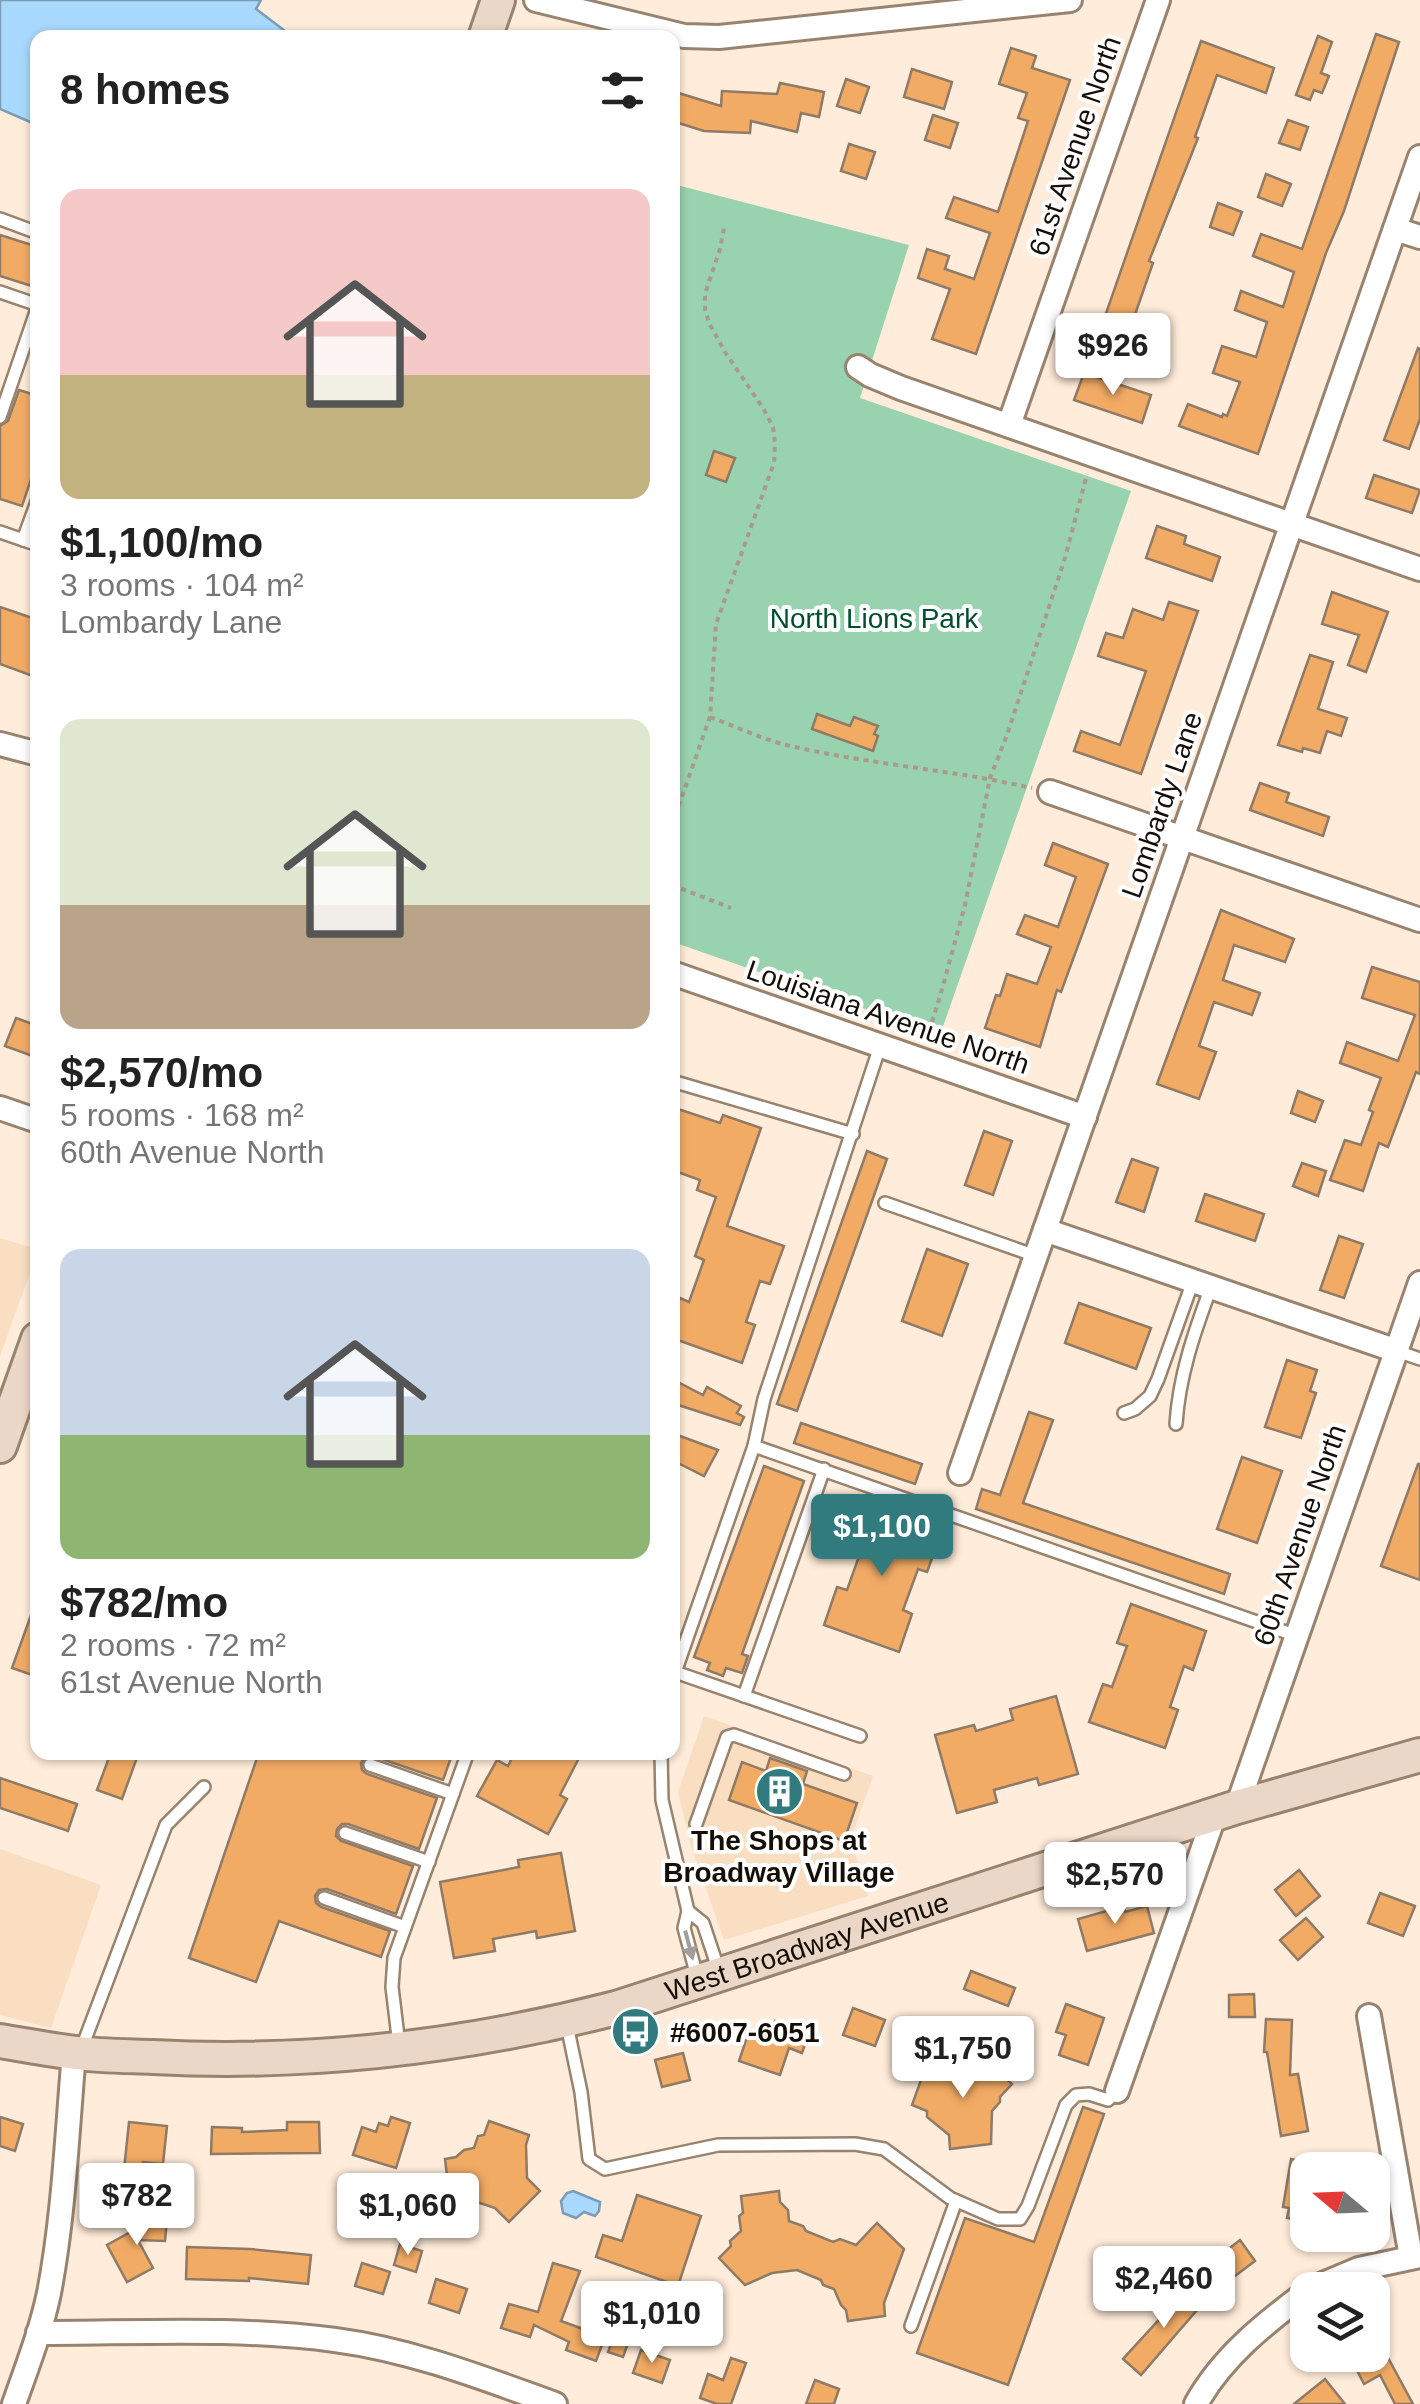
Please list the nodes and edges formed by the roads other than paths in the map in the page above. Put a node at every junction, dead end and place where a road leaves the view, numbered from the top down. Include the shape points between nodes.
1 (498, 0) edge
2 (536, 0) edge
3 (1070, 0) edge
4 (1158, 0) edge
5 (488, 30) edge
6 (659, 30) edge
7 (680, 35) edge
8 (1420, 158) edge
9 (0, 220) edge
10 (1395, 229) junction
11 (30, 230) edge
12 (1420, 238) edge
13 (0, 292) edge
14 (30, 302) edge
15 (30, 329) edge
16 (858, 368) dead end
17 (0, 418) edge
18 (1009, 425) junction
19 (30, 522) edge
20 (1292, 524) junction
21 (0, 532) edge
22 (24, 540) junction
23 (30, 542) edge
24 (1420, 569) edge
25 (0, 744) edge
26 (30, 752) edge
27 (1050, 792) road end
28 (1182, 838) junction
29 (1420, 920) edge
30 (680, 976) edge
31 (880, 1046) junction
32 (680, 1084) edge
33 (0, 1108) edge
34 (1084, 1117) junction
35 (30, 1118) edge
36 (852, 1134) junction
37 (885, 1203) dead end
38 (1045, 1230) junction
39 (1036, 1256) junction
40 (1420, 1283) edge
41 (1202, 1284) junction
42 (1396, 1351) junction
43 (1420, 1359) edge
44 (30, 1362) edge
45 (1124, 1413) dead end
46 (1176, 1424) dead end
47 (0, 1446) edge
48 (754, 1446) junction
49 (824, 1469) junction
50 (960, 1473) dead end
51 (1297, 1636) junction
52 (680, 1659) edge
53 (680, 1678) edge
54 (744, 1696) junction
55 (860, 1736) dead end
56 (1420, 1755) edge
57 (465, 1760) edge
58 (662, 1760) edge
59 (370, 1765) dead end
60 (844, 1774) dead end
61 (204, 1787) dead end
62 (453, 1794) junction
63 (1226, 1811) junction
64 (696, 1824) dead end
65 (344, 1833) dead end
66 (429, 1862) junction
67 (324, 1898) dead end
68 (688, 1911) junction
69 (405, 1927) junction
70 (709, 1979) junction
71 (1369, 2016) dead end
72 (566, 2021) junction
73 (0, 2041) edge
74 (400, 2050) junction
75 (77, 2053) junction
76 (1118, 2091) joint
77 (956, 2201) junction
78 (1416, 2256) edge
79 (1352, 2272) edge
80 (1290, 2304) edge
81 (911, 2326) dead end
82 (38, 2333) junction
83 (14, 2404) edge
84 (555, 2404) edge
85 (1196, 2404) edge

1 - 5 street
2 - 6 street
3 - 7 street via 719,37
4 - 18 street, 61st Avenue North
8 - 10 street, Lombardy Lane
9 - 11 lane
10 - 12 street
10 - 20 street, Lombardy Lane
13 - 14 lane
15 - 17 lane
16 - 18 street
18 - 20 street
19 - 22 lane
20 - 24 street
20 - 28 street, Lombardy Lane
21 - 22 lane
22 - 23 lane
25 - 26 street
27 - 28 street
28 - 29 street
28 - 34 street, Lombardy Lane
30 - 31 street, Louisiana Avenue North
31 - 34 street, Louisiana Avenue North
31 - 36 lane
32 - 36 lane
33 - 35 street
34 - 38 street, Lombardy Lane
36 - 48 lane
37 - 39 lane
38 - 39 street, Lombardy Lane
38 - 41 street
39 - 50 street, Lombardy Lane
40 - 42 street, 60th Avenue North
41 - 42 street
41 - 45 lane via 1150,1396
41 - 46 lane
42 - 43 lane
42 - 51 street, 60th Avenue North
44 - 47 street
48 - 49 lane
48 - 52 lane
49 - 51 lane
49 - 54 lane
51 - 63 street, 60th Avenue North
53 - 54 lane
54 - 55 lane
56 - 63 street, West Broadway Avenue
57 - 62 lane
58 - 68 lane via 662,1800
59 - 62 lane
60 - 64 lane via 734,1735 726,1738
61 - 75 lane via 166,1824
62 - 66 lane
63 - 70 street, West Broadway Avenue
63 - 76 street, 60th Avenue North
65 - 66 lane
66 - 69 lane
67 - 69 lane
68 -> 70 lane via 684,1928
68 - 70 lane via 703,1923
69 - 74 lane via 392,1988
70 - 72 street, West Broadway Avenue
71 - 78 street
72 - 74 street, West Broadway Avenue
72 - 77 lane via 589,2159 604,2169 718,2145 854,2144 884,2148
73 - 75 street, West Broadway Avenue
74 - 75 street, West Broadway Avenue via 212,2060
75 - 82 street via 60,2216
76 - 77 lane via 1108,2100 1076,2095 1066,2105 1020,2219 998,2219
77 - 81 lane
78 - 79 street
80 - 85 street via 1232,2354
82 - 83 street
82 - 84 street via 336,2340 404,2354

